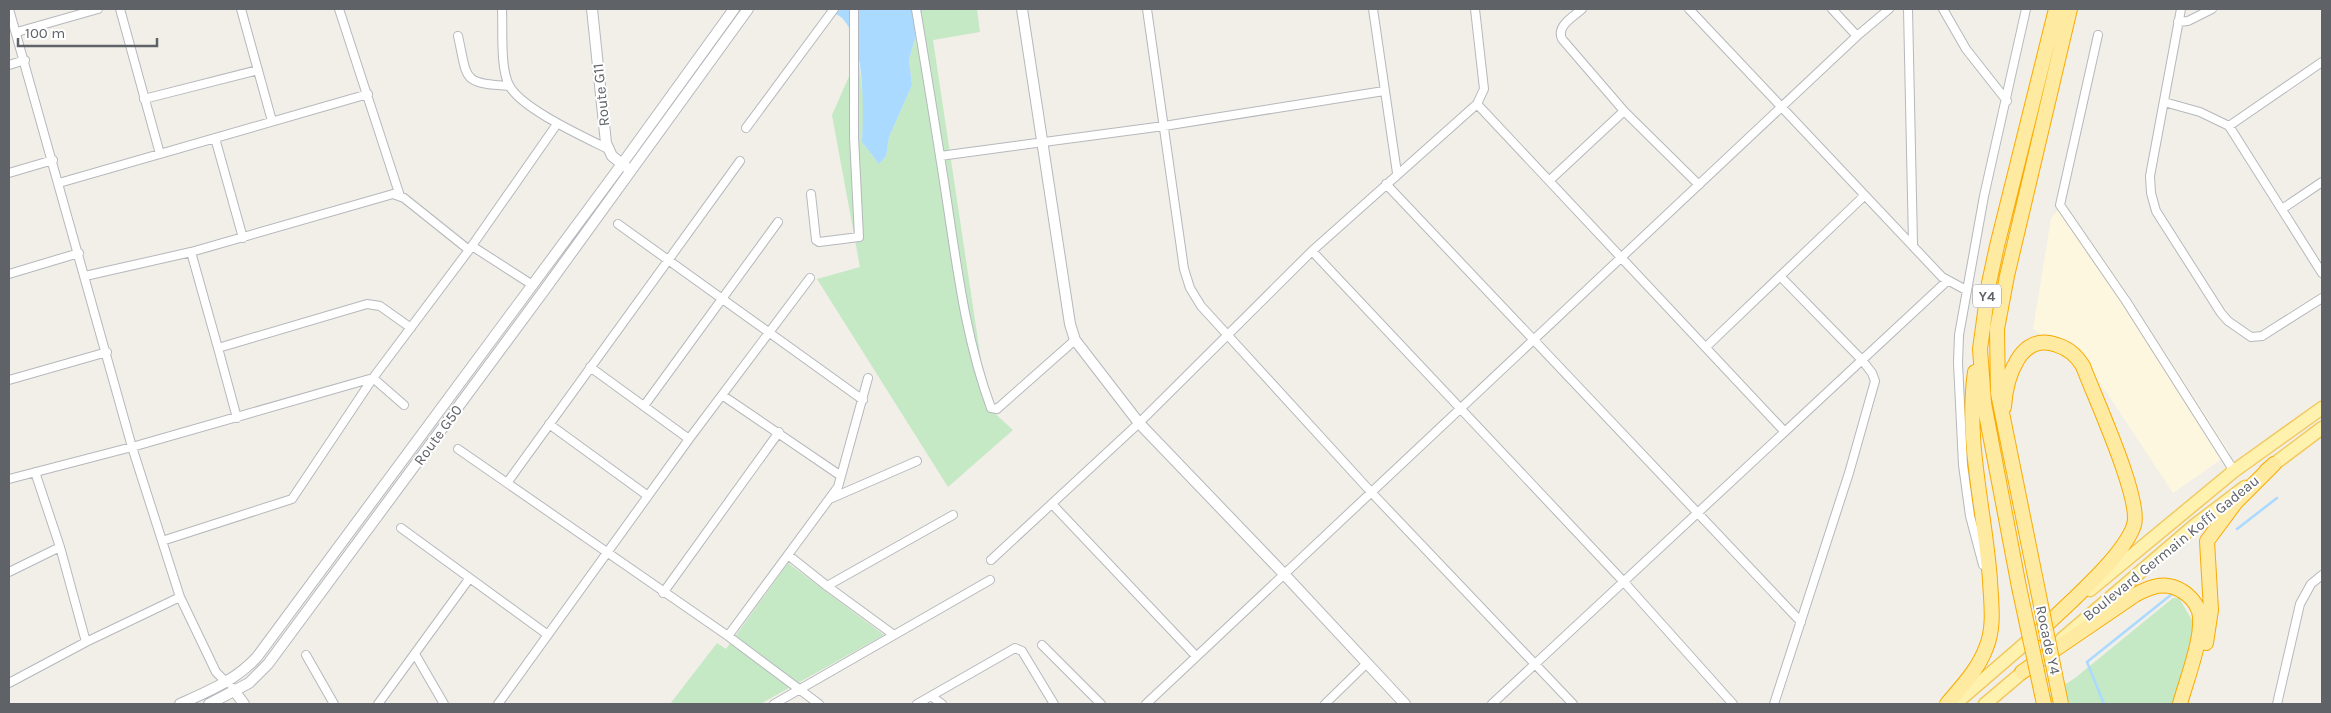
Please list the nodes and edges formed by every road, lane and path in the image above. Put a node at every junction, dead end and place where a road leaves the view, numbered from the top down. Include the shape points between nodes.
1 (9, 9) edge
2 (98, 9) edge
3 (120, 9) edge
4 (241, 9) edge
5 (341, 9) edge
6 (502, 9) edge
7 (592, 9) edge
8 (734, 9) edge
9 (748, 9) edge
10 (834, 9) edge
11 (854, 9) edge
12 (916, 9) edge
13 (1022, 9) edge
14 (1147, 9) edge
15 (1373, 9) edge
16 (1475, 9) edge
17 (1581, 9) edge
18 (1689, 9) edge
19 (1832, 9) edge
20 (1889, 9) edge
21 (1908, 9) edge
22 (1943, 9) edge
23 (2026, 9) edge
24 (2056, 9) edge
25 (2070, 9) edge
26 (2181, 9) edge
27 (2212, 9) edge
28 (2178, 22) junction
29 (16, 32) junction
30 (2098, 35) dead end
31 (458, 36) dead end
32 (1857, 36) junction
33 (24, 60) junction
34 (2322, 62) edge
35 (9, 65) edge
36 (258, 70) junction
37 (509, 86) junction
38 (1384, 90) junction
39 (368, 94) junction
40 (144, 98) junction
41 (2007, 101) junction
42 (2164, 102) junction
43 (1476, 104) junction
44 (1782, 107) junction
45 (1624, 111) junction
46 (272, 122) junction
47 (556, 124) junction
48 (1164, 126) junction
49 (2229, 126) junction
50 (746, 128) dead end
51 (215, 138) junction
52 (1042, 142) junction
53 (608, 149) junction
54 (160, 154) junction
55 (940, 156) junction
56 (53, 160) junction
57 (740, 162) dead end
58 (622, 164) junction
59 (631, 170) junction
60 (9, 173) edge
61 (1397, 173) junction
62 (1550, 180) junction
63 (59, 182) junction
64 (2322, 182) edge
65 (1386, 184) junction
66 (1699, 185) junction
67 (811, 194) dead end
68 (400, 196) junction
69 (1864, 196) junction
70 (2282, 209) junction
71 (778, 222) dead end
72 (618, 224) dead end
73 (244, 238) junction
74 (1913, 244) junction
75 (470, 248) junction
76 (1312, 251) junction
77 (191, 252) junction
78 (79, 253) junction
79 (1621, 258) junction
80 (668, 260) junction
81 (2322, 273) edge
82 (9, 274) edge
83 (85, 276) junction
84 (1780, 276) junction
85 (810, 278) dead end
86 (1947, 281) junction
87 (531, 284) junction
88 (1966, 290) junction
89 (2322, 298) edge
90 (722, 299) junction
91 (411, 328) junction
92 (769, 334) junction
93 (1228, 336) junction
94 (1074, 340) junction
95 (1534, 340) junction
96 (1706, 346) junction
97 (218, 348) junction
98 (1980, 349) junction
99 (107, 352) junction
100 (1862, 360) junction
101 (590, 367) junction
102 (373, 378) junction
103 (868, 378) dead end
104 (9, 380) edge
105 (722, 395) junction
106 (864, 400) junction
107 (404, 405) dead end
108 (644, 406) junction
109 (2322, 408) edge
110 (1459, 409) junction
111 (237, 418) junction
112 (1138, 423) junction
113 (548, 424) junction
114 (2322, 428) edge
115 (1784, 431) junction
116 (778, 432) junction
117 (2004, 432) junction
118 (689, 439) junction
119 (132, 447) junction
120 (458, 449) dead end
121 (917, 460) dead end
122 (2274, 464) junction
123 (2234, 471) junction
124 (35, 472) junction
125 (842, 476) junction
126 (9, 479) edge
127 (507, 483) junction
128 (1371, 492) junction
129 (648, 496) junction
130 (832, 498) junction
131 (1052, 504) junction
132 (1697, 512) junction
133 (953, 515) dead end
134 (401, 528) dead end
135 (162, 541) junction
136 (60, 547) junction
137 (607, 554) junction
138 (788, 555) junction
139 (991, 560) dead end
140 (9, 572) edge
141 (1284, 574) junction
142 (2322, 575) edge
143 (469, 579) junction
144 (990, 580) dead end
145 (1622, 581) junction
146 (827, 586) junction
147 (1991, 592) junction
148 (664, 593) junction
149 (180, 598) junction
150 (1801, 622) junction
151 (2038, 633) junction
152 (548, 635) junction
153 (894, 635) junction
154 (728, 636) junction
155 (86, 642) junction
156 (1042, 645) dead end
157 (415, 654) junction
158 (306, 655) dead end
159 (1196, 656) junction
160 (1366, 664) junction
161 (1535, 664) junction
162 (2022, 672) junction
163 (9, 683) edge
164 (227, 683) junction
165 (799, 689) junction
166 (236, 692) junction
167 (931, 696) junction
168 (180, 704) edge
169 (209, 704) edge
170 (244, 704) edge
171 (334, 704) edge
172 (378, 704) edge
173 (444, 704) edge
174 (498, 704) edge
175 (774, 704) edge
176 (820, 704) edge
177 (917, 704) edge
178 (942, 704) edge
179 (1054, 704) edge
180 (1101, 704) edge
181 (1146, 704) edge
182 (1325, 704) edge
183 (1405, 704) edge
184 (1492, 704) edge
185 (1573, 704) edge
186 (1733, 704) edge
187 (1774, 704) edge
188 (1947, 704) edge
189 (1955, 704) edge
190 (1985, 704) edge
191 (2044, 704) edge
192 (2061, 704) edge
193 (2180, 704) edge
194 (2190, 704) edge
195 (2277, 704) edge

1 - 29 street
2 - 29 street
3 - 40 street
4 - 36 street
5 - 39 street
6 - 37 street
7 - 53 street, Route G11
8 - 58 street, Route G50
9 - 59 street, Route G50
10 - 50 street
11 - 67 street via 854,136 859,237 816,240
12 - 55 street
13 - 52 street
14 - 48 street
15 - 38 street
16 - 43 street via 1484,89
17 - 45 street via 1561,28 1560,34
18 - 44 street
19 - 32 street
20 - 32 street
21 - 74 street
22 - 41 street via 1966,49
23 - 41 street
24 - 98 highway, Y4 via 1997,246
25 - 117 highway, Y4 via 2000,309 1996,366
26 - 28 street
27 - 28 street via 2188,22
28 - 42 street
29 - 33 street
30 - 123 street via 2060,206 2126,301
31 - 37 street via 470,79 477,83
32 - 44 street
33 - 35 street
33 - 56 street
34 - 49 street
36 - 40 street
36 - 46 street
37 - 47 street
38 - 48 street
38 - 61 street
39 - 46 street
39 - 68 street
40 - 54 street
41 - 88 street
42 - 49 street via 2200,112
42 - 89 street via 2150,176 2150,193 2156,211 2220,313 2251,337 2257,338
43 - 61 street
43 - 62 street
44 - 66 street
44 - 69 street
45 - 62 street
45 - 66 street
46 - 51 street
47 - 53 street
47 - 75 street
48 - 52 street
48 - 93 street via 1187,280 1201,306
49 - 70 street
51 - 54 street
51 - 73 street
52 - 55 street
52 - 94 street
53 - 58 street
54 - 63 street
55 - 94 street via 959,285 980,379 991,408 997,409
56 - 60 street
56 - 63 street
57 - 80 street
58 - 59 street
58 - 87 street, Route G50
59 - 166 street, Route G50 via 268,664
61 - 65 street
62 - 79 street
63 - 78 street
64 - 70 street
65 - 76 street
65 - 95 street
66 - 79 street
68 - 73 street via 386,194
68 - 75 street
69 - 74 street
69 - 84 street
70 - 81 street
71 - 90 street
72 - 80 street
73 - 77 street
74 - 86 street
75 - 87 street
75 - 91 street
76 - 93 street
76 - 110 street
77 - 83 street
77 - 97 street
78 - 82 street
78 - 83 street
79 - 95 street
79 - 96 street
80 - 90 street
80 - 101 street
83 - 99 street
84 - 96 street
84 - 100 street
85 - 92 street
86 - 88 street
86 - 100 street
87 - 164 street, Route G50 via 286,620 245,670
88 - 147 street via 1958,345 1963,465 1970,516
90 - 92 street
90 - 108 street
91 - 97 street via 380,306 367,304
91 - 102 street
92 - 105 street
92 - 106 street
93 - 112 street
93 - 128 street
94 - 112 street
95 - 110 street
95 - 132 street
96 - 115 street
97 - 111 street
98 - 147 highway via 1972,406 1974,455
98 - 191 highway, Rocade Y4 / Y4, bridge via 1985,411
99 - 104 street
99 - 119 street
100 - 115 street
100 - 150 street via 1872,373 1874,386
101 - 108 street
101 - 113 street
102 - 107 street
102 - 111 street
102 - 135 street via 292,499
103 - 106 street
105 - 116 street
105 - 118 street
106 - 125 street
108 - 118 street
109 - 123 main road, Boulevard Germain Koffi Gadeau
110 - 128 street
110 - 145 street
111 - 119 street
112 - 131 street
112 - 141 street
113 - 127 street
113 - 129 street
114 - 122 main road, Boulevard Germain Koffi Gadeau
115 - 132 street
116 - 125 street
116 - 148 street
117 - 151 highway via 2004,403 2010,373 2020,354 2034,343 2050,342 2067,349 2083,366 2122,467 2135,512 2130,533 2114,555
117 - 192 highway, Rocade Y4 / Y4, bridge
118 - 129 street
119 - 124 street
119 - 135 street
120 - 127 street
121 - 130 street
122 - 162 main road, Boulevard Germain Koffi Gadeau via 2195,525
122 - 194 highway via 2236,502 2207,541 2211,610 2208,636
123 - 151 main road, Boulevard Germain Koffi Gadeau
124 - 126 street
124 - 136 street
125 - 130 street
127 - 137 street
128 - 141 street
128 - 161 street
129 - 137 street
130 - 138 street
131 - 139 street
131 - 159 street
132 - 145 street
132 - 150 street
133 - 146 street
134 - 143 street
135 - 149 street
136 - 140 street
136 - 155 street
137 - 148 street
137 - 152 street
138 - 146 street
138 - 154 street
141 - 159 street
141 - 160 street
142 - 195 street via 2311,584 2300,604
143 - 152 street
143 - 157 street
144 - 153 street
145 - 161 street
145 - 186 street
146 - 153 street
147 - 188 highway via 1991,632 1986,649 1977,667
148 - 154 street
149 - 155 street
149 - 164 street via 212,665
150 - 187 street
151 - 189 main road, Boulevard Germain Koffi Gadeau
152 - 174 street
153 - 165 street
154 - 165 street
155 - 163 street
156 - 180 street
157 - 172 street
157 - 173 street
158 - 171 street
159 - 181 street
160 - 182 street
160 - 183 street
161 - 184 street
161 - 185 street
162 - 190 main road, Boulevard Germain Koffi Gadeau
162 - 193 highway via 2135,595 2165,584 2190,596 2199,611 2200,629
164 - 166 street
164 - 168 street, Route G50
165 - 175 street
165 - 176 street
166 - 169 street, Route G50
166 - 170 street
167 - 177 street
167 - 178 street
167 - 179 street via 1015,648 1022,651

